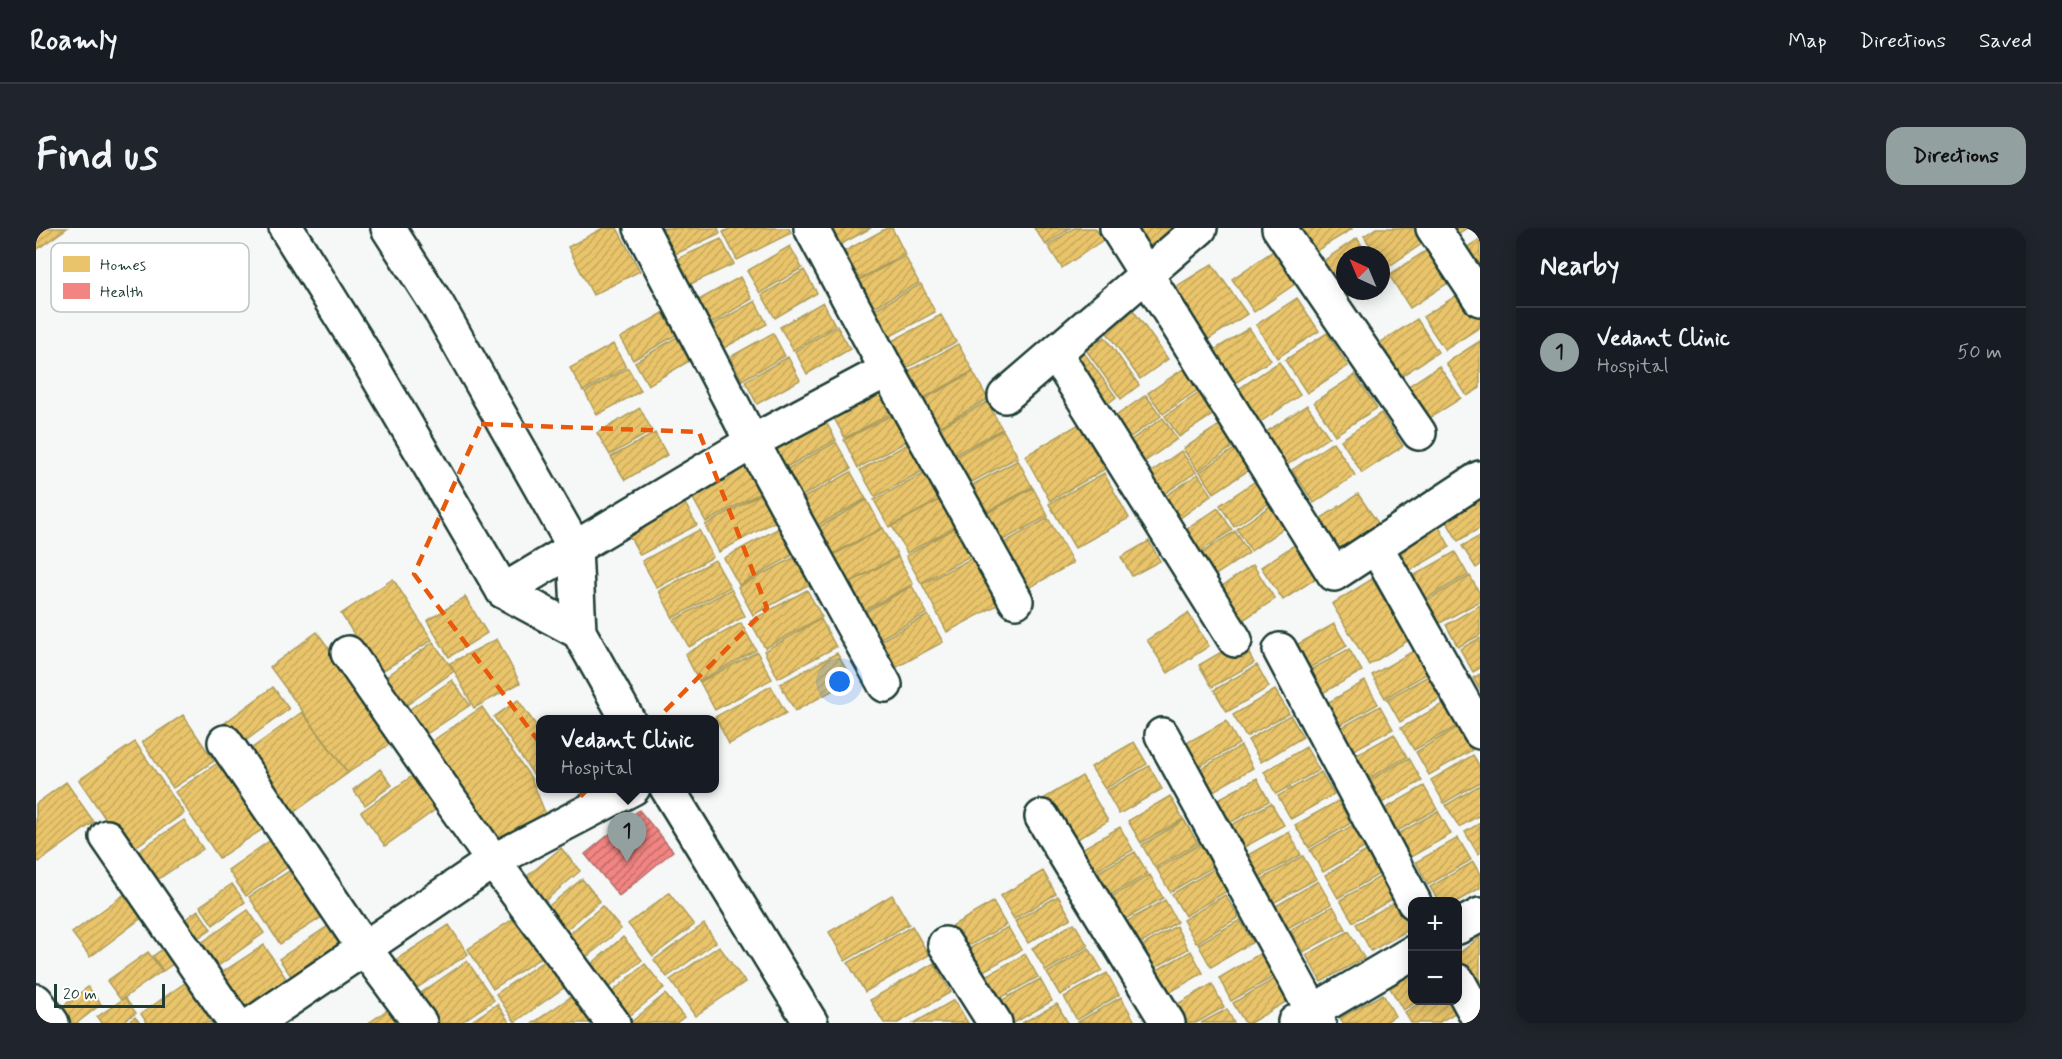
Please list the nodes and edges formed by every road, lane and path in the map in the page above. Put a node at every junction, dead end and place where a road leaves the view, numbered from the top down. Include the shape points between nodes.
1 (286, 228) edge
2 (388, 228) edge
3 (641, 228) edge
4 (811, 228) edge
5 (1117, 228) edge
6 (1200, 228) edge
7 (1279, 228) edge
8 (1433, 228) edge
9 (1147, 274) junction
10 (1480, 298) edge
11 (1055, 353) junction
12 (887, 370) junction
13 (1005, 396) dead end
14 (1419, 433) dead end
15 (752, 442) junction
16 (1480, 478) edge
17 (1376, 547) junction
18 (575, 548) junction
19 (503, 591) junction
20 (1016, 601) dead end
21 (579, 632) junction
22 (1235, 640) dead end
23 (1280, 650) dead end
24 (348, 653) dead end
25 (885, 684) dead end
26 (625, 715) edge
27 (1480, 732) edge
28 (1162, 735) dead end
29 (225, 742) dead end
30 (625, 793) edge
31 (669, 793) edge
32 (1042, 817) dead end
33 (107, 837) dead end
34 (493, 861) junction
35 (1411, 897) edge
36 (1480, 915) edge
37 (1462, 925) edge
38 (945, 944) dead end
39 (364, 948) junction
40 (1408, 956) edge
41 (1462, 988) edge
42 (36, 1001) edge
43 (1309, 1019) edge
44 (1480, 1022) edge
45 (52, 1023) edge
46 (235, 1023) edge
47 (254, 1023) edge
48 (420, 1023) edge
49 (613, 1023) edge
50 (811, 1023) edge
51 (994, 1023) edge
52 (1168, 1023) edge

1 - 19 street
2 - 18 street via 438,306
3 - 15 street
4 - 12 street
5 - 9 street
6 - 9 street
7 - 14 street
8 - 10 street
9 - 11 street
9 - 17 street via 1334,574
11 - 13 street
11 - 22 street
12 - 15 street
12 - 20 street
15 - 18 street
15 - 25 street
16 - 17 street
17 - 27 street
18 - 19 street
18 - 21 street
19 - 21 street
21 - 26 street
23 - 35 street
24 - 34 street
28 - 43 street
29 - 39 street
30 - 34 street
31 - 50 street
32 - 52 street
33 - 46 street
34 - 39 street
34 - 49 street
36 - 37 street
38 - 51 street
39 - 47 street
39 - 48 street
40 - 43 street
41 - 44 street
42 - 45 street

